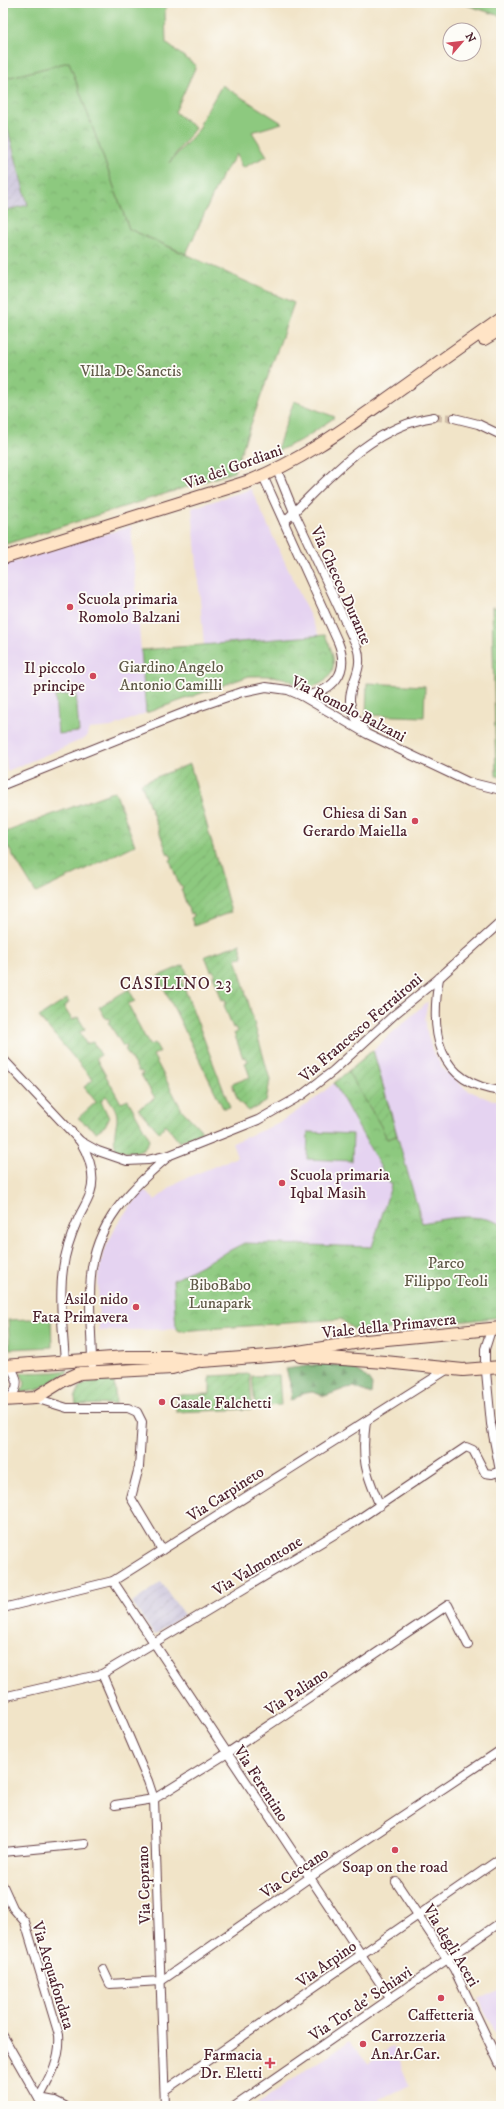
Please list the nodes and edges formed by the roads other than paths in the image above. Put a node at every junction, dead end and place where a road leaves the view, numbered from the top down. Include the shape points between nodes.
1 (501, 318) edge
2 (501, 329) edge
3 (450, 356) junction
4 (434, 417) tunnel mouth
5 (454, 418) tunnel mouth
6 (501, 436) edge
7 (277, 470) junction
8 (263, 476) junction
9 (294, 512) junction
10 (284, 522) junction
11 (3, 558) edge
12 (302, 696) junction
13 (367, 734) junction
14 (3, 785) edge
15 (501, 790) edge
16 (501, 922) edge
17 (439, 978) junction
18 (3, 1059) edge
19 (501, 1091) edge
20 (80, 1141) junction
21 (170, 1155) junction
22 (496, 1329) edge
23 (280, 1355) junction
24 (92, 1359) junction
25 (65, 1361) junction
26 (202, 1361) junction
27 (5, 1365) edge
28 (501, 1367) edge
29 (448, 1369) junction
30 (486, 1369) junction
31 (92, 1372) junction
32 (35, 1398) junction
33 (6, 1399) edge
34 (366, 1421) junction
35 (501, 1473) edge
36 (380, 1506) junction
37 (162, 1550) junction
38 (113, 1581) junction
39 (3, 1608) edge
40 (154, 1643) junction
41 (468, 1645) dead end
42 (102, 1674) junction
43 (3, 1697) edge
44 (501, 1750) edge
45 (226, 1754) junction
46 (154, 1799) junction
47 (115, 1805) dead end
48 (86, 1844) dead end
49 (3, 1852) edge
50 (501, 1858) edge
51 (309, 1878) junction
52 (396, 1882) dead end
53 (3, 1886) edge
54 (418, 1915) junction
55 (501, 1922) edge
56 (361, 1956) junction
57 (448, 1959) junction
58 (103, 1969) dead end
59 (160, 1981) junction
60 (390, 1998) junction
61 (3, 2036) edge
62 (501, 2067) edge
63 (165, 2090) junction
64 (39, 2098) junction
65 (44, 2106) edge
66 (65, 2106) edge
67 (165, 2106) edge
68 (235, 2106) edge

1 - 3 main road, Via dei Gordiani
2 - 3 main road, Via dei Gordiani
3 - 7 main road, Via dei Gordiani via 330,439
4 - 9 street via 404,423 375,439
5 - 6 street via 474,422
7 - 8 main road, Via dei Gordiani
7 - 9 street, Via Checco Durante
8 - 10 street, Via Checco Durante
8 - 11 main road, Via dei Gordiani
9 - 10 street
9 - 13 street, Via Checco Durante via 358,651 358,668 349,702 355,719
10 - 12 street, Via Checco Durante via 343,658 341,671 334,682 319,692
12 - 13 street, Via Romolo Balzani
12 - 14 street, Via Romolo Balzani via 275,687 242,692 153,724
13 - 15 street, Via Romolo Balzani via 468,782
16 - 17 street, Via Francesco Ferraironi
17 - 19 street via 435,1027 445,1057 456,1072 468,1081 483,1088
17 - 21 street, Via Francesco Ferraironi via 314,1086 267,1115
18 - 20 street
20 - 21 street via 98,1151 127,1161
20 - 25 street via 88,1157 92,1185 68,1247 63,1268
21 - 24 street via 141,1180 121,1202 109,1220 98,1246 91,1276
22 - 23 main road, Viale della Primavera via 366,1341
22 - 30 street via 485,1349
23 - 26 main road, Viale della Primavera
23 - 29 main road, Viale della Primavera
24 - 25 main road, Viale della Primavera
24 - 26 main road, Viale della Primavera via 170,1357
24 - 31 street
25 - 27 main road, Viale della Primavera
26 - 31 main road, Viale della Primavera via 172,1368
27 - 33 street, Viale della Primavera via 14,1374 17,1382 15,1392
28 - 30 main road, Viale della Primavera
29 - 30 main road, Viale della Primavera
29 - 34 street, Via Carpineto
30 - 35 street via 491,1424
31 - 32 main road, Viale della Primavera via 70,1377
32 - 33 main road, Viale della Primavera
32 - 37 street via 67,1408 128,1408 137,1412 142,1422 139,1467 131,1498
34 - 36 street via 363,1461
34 - 37 street, Via Carpineto
35 - 36 street, Via Valmontone via 485,1473 473,1450 466,1447
36 - 40 street, Via Valmontone
37 - 38 street, Via Carpineto
38 - 39 street, Via Carpineto
38 - 40 street, Via Ferentino
40 - 42 street, Via Valmontone
40 - 45 street, Via Ferentino
41 - 45 street, Via Paliano via 448,1605
42 - 43 street, Via Valmontone
42 - 46 street, Via Ceprano
44 - 51 street, Via Ceccano
45 - 46 street, Via Paliano
45 - 51 street, Via Ferentino
46 - 47 street, Via Paliano
46 - 59 street, Via Ceprano
48 - 49 street
50 - 54 street, Via Arpino
51 - 56 street, Via Ferentino
51 - 59 street, Via Ceccano
52 - 54 street, Via degli Aceri
53 - 64 street, Via Acquafondata via 13,1908 25,1922 59,2036 56,2063
54 - 56 street, Via Arpino
54 - 57 street, Via degli Aceri
55 - 57 street, Via Tor de' Schiavi
56 - 60 street, Via Ferentino
56 - 63 street, Via Arpino
57 - 60 street, Via Tor de' Schiavi
57 - 62 street, Via degli Aceri
58 - 59 street via 110,1984
59 - 63 street, Via Ceprano
60 - 68 street, Via Tor de' Schiavi
61 - 64 street
63 - 67 street, Via Ceprano
64 - 65 street
64 - 66 street

